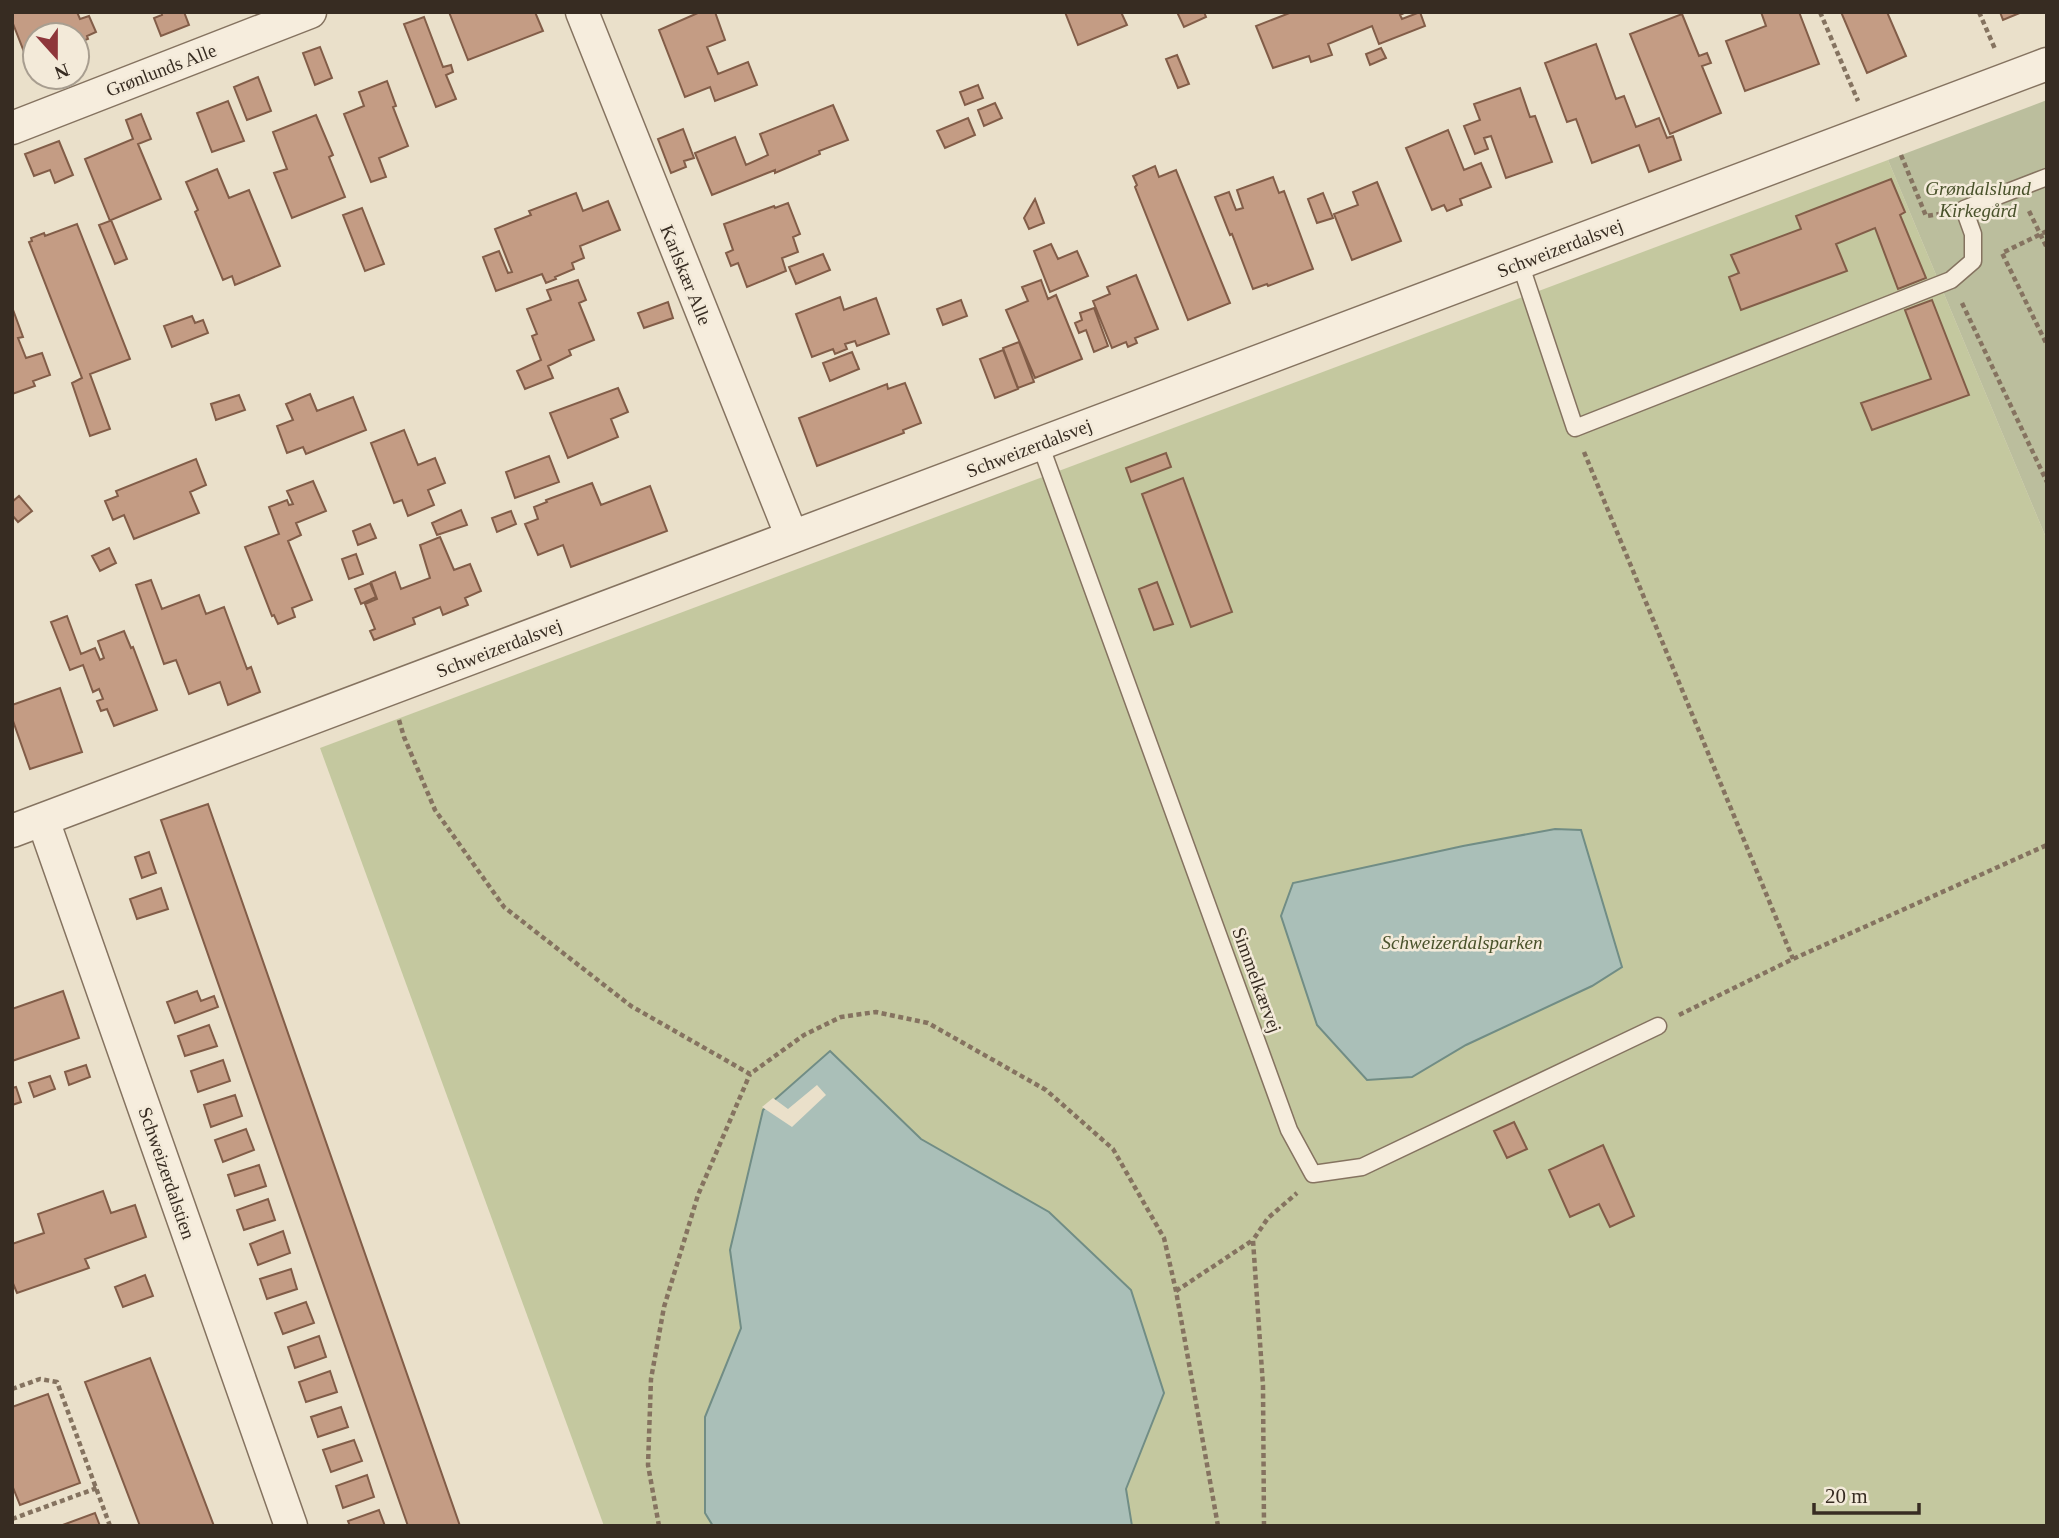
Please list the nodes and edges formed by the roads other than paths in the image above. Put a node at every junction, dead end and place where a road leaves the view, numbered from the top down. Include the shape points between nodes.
1 (310, 12) edge
2 (582, 12) edge
3 (2047, 64) edge
4 (12, 128) edge
5 (2047, 177) edge
6 (1520, 262) junction
7 (1040, 444) junction
8 (792, 537) junction
9 (43, 820) junction
10 (12, 831) edge
11 (1658, 1026) road end
12 (291, 1526) edge

1 - 4 street, Grønlunds Alle
2 - 8 street, Karlskær Alle
3 - 6 street, Schweizerdalsvej
5 - 6 lane via 1964,209 1973,234 1973,261 1951,280 1575,428
6 - 7 street, Schweizerdalsvej
7 - 8 street, Schweizerdalsvej
7 - 11 lane, Simmelkærvej via 1289,1130 1313,1174 1362,1167
8 - 9 street, Schweizerdalsvej
9 - 10 street, Schweizerdalsvej
9 - 12 street, Schweizerdalstien

